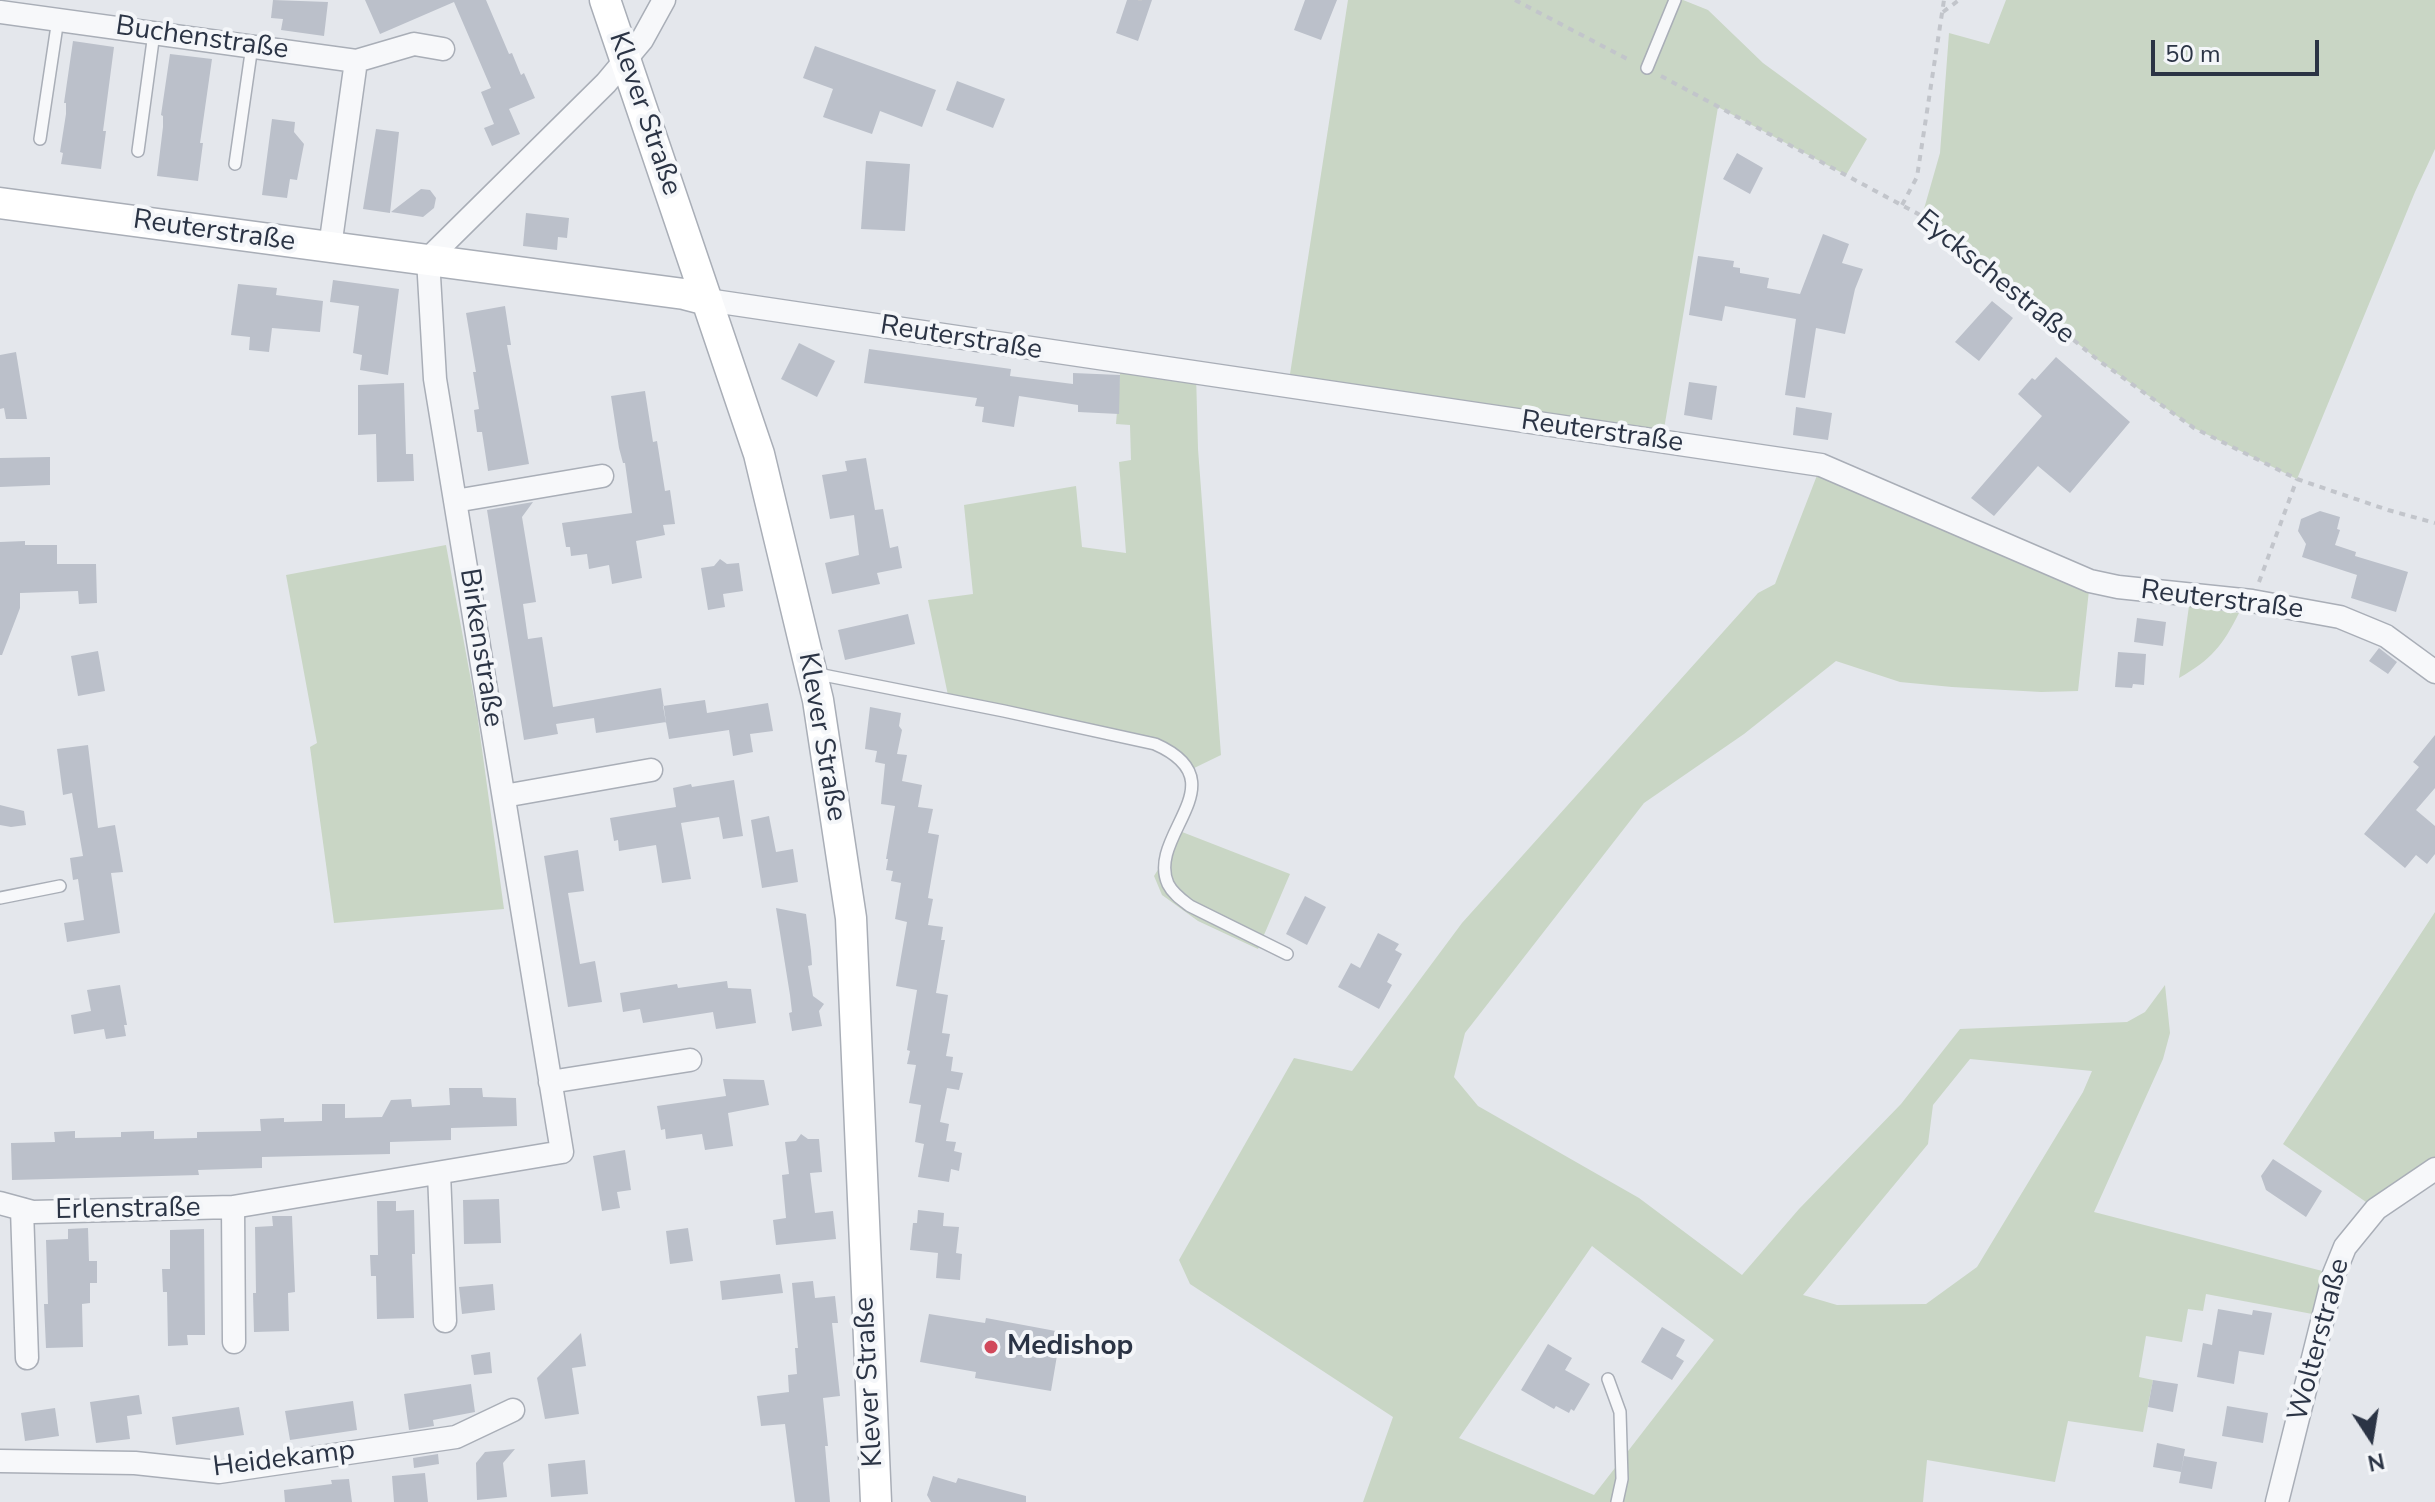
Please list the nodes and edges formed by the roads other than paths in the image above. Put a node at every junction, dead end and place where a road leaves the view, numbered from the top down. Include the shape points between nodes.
1 (605, 0) edge
2 (664, 0) edge
3 (1675, 0) edge
4 (0, 12) edge
5 (58, 19) junction
6 (154, 33) junction
7 (252, 46) junction
8 (443, 49) dead end
9 (626, 58) junction
10 (356, 61) junction
11 (1647, 68) road end
12 (40, 139) dead end
13 (138, 151) dead end
14 (235, 164) dead end
15 (0, 203) edge
16 (330, 247) junction
17 (428, 259) junction
18 (720, 302) junction
19 (602, 476) dead end
20 (455, 501) junction
21 (2435, 672) edge
22 (811, 673) junction
23 (651, 770) dead end
24 (504, 796) junction
25 (60, 886) dead end
26 (0, 898) edge
27 (1287, 954) dead end
28 (690, 1060) dead end
29 (550, 1082) junction
30 (562, 1152) joint
31 (2435, 1169) edge
32 (439, 1173) junction
33 (0, 1203) edge
34 (233, 1207) junction
35 (22, 1209) junction
36 (445, 1321) dead end
37 (234, 1342) dead end
38 (27, 1358) dead end
39 (1608, 1379) dead end
40 (513, 1410) dead end
41 (0, 1461) edge
42 (876, 1502) edge
43 (1617, 1502) edge
44 (2277, 1502) edge

1 - 9 street, Klever Straße
2 - 9 street
3 - 11 lane
4 - 5 street, Buchenstraße
5 - 6 street, Buchenstraße
5 - 12 lane
6 - 7 street, Buchenstraße
6 - 13 lane
7 - 10 street, Buchenstraße
7 - 14 lane
8 - 10 street, Buchenstraße via 414,44
9 - 17 street
9 - 18 street, Klever Straße
10 - 16 street
15 - 16 street, Reuterstraße
16 - 17 street, Reuterstraße
17 - 18 street, Reuterstraße
17 - 20 street, Birkenstraße via 435,379
18 - 21 street, Reuterstraße via 1821,465 2090,581 2340,617 2386,636
18 - 22 street, Klever Straße
19 - 20 street
20 - 24 street, Birkenstraße
22 - 27 lane via 1170,751 1182,759 1191,788 1166,857 1168,885 1190,906
22 - 42 street, Klever Straße via 851,918
23 - 24 street
24 - 29 street, Birkenstraße
25 - 26 lane
28 - 29 street
29 - 30 street, Birkenstraße
30 - 32 street, Erlenstraße
31 - 44 street, Wolterstraße via 2376,1209 2345,1247
32 - 34 street, Erlenstraße
32 - 36 street
33 - 35 street, Erlenstraße
34 - 35 street, Erlenstraße
34 - 37 street, Erlenstraße
35 - 38 street, Erlenstraße
39 - 43 lane via 1620,1412 1622,1479
40 - 41 street, Heidekamp via 456,1437 219,1472 135,1463

